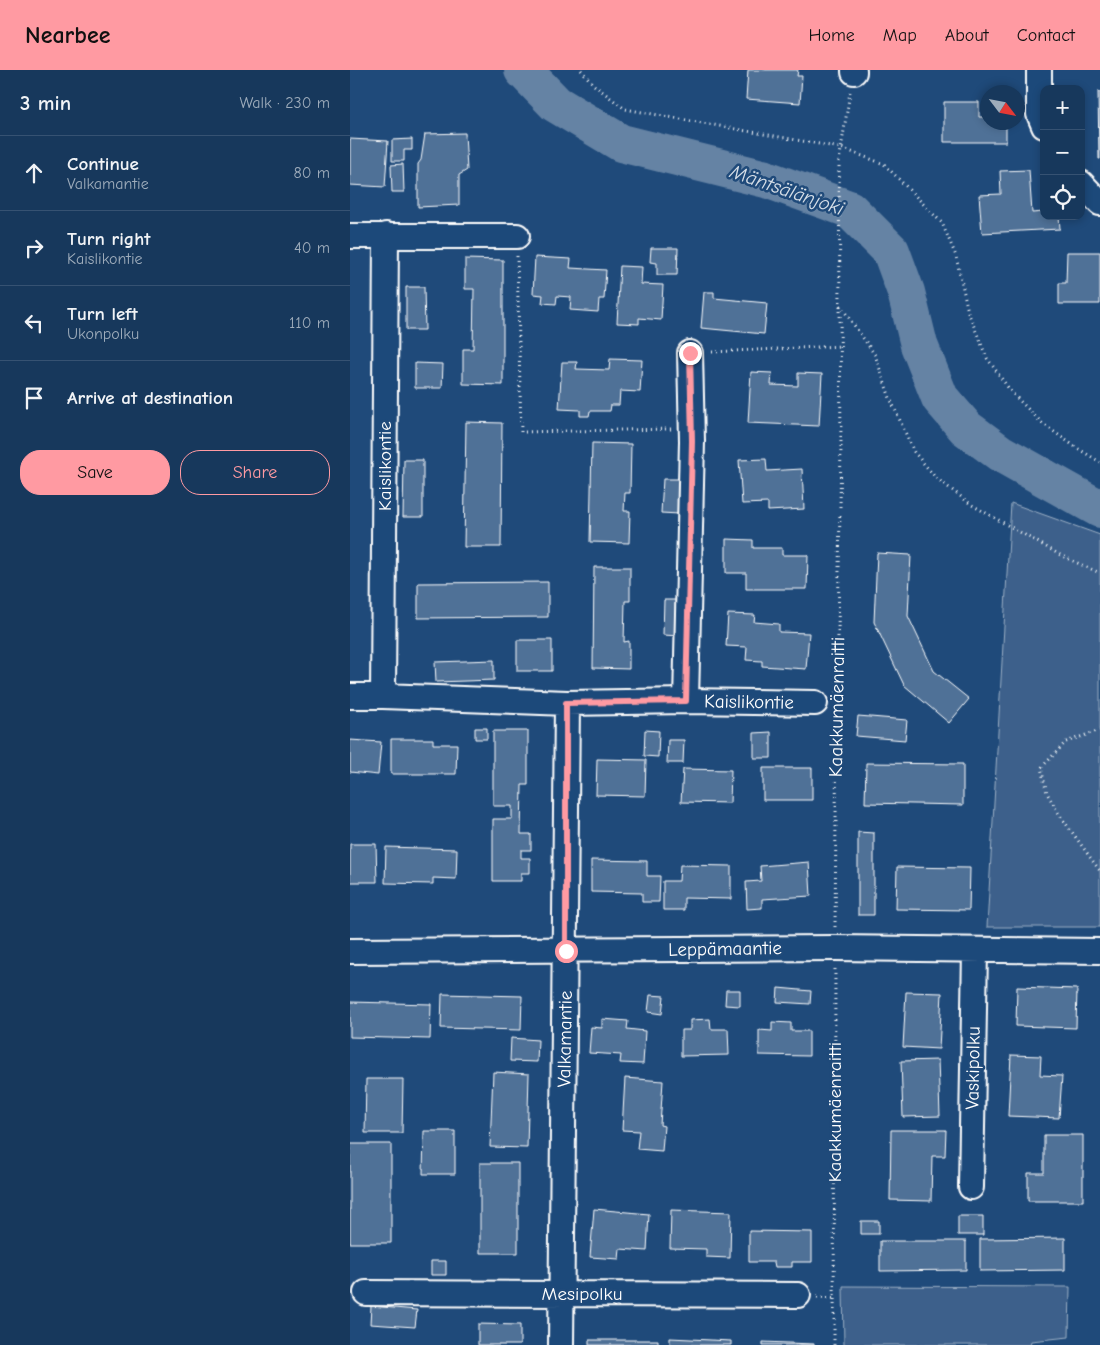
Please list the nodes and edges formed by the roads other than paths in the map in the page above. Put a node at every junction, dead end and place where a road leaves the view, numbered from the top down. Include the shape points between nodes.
1 (1038, 70) edge
2 (1040, 116) edge
3 (1085, 187) edge
4 (1100, 203) edge
5 (386, 235) junction
6 (350, 236) edge
7 (517, 236) road end
8 (690, 353) road end
9 (350, 696) edge
10 (383, 696) junction
11 (686, 701) junction
12 (566, 703) junction
13 (816, 703) dead end
14 (974, 950) junction
15 (350, 951) edge
16 (566, 951) junction
17 (1100, 951) edge
18 (971, 1187) dead end
19 (366, 1293) dead end
20 (562, 1294) junction
21 (798, 1295) dead end
22 (562, 1345) edge

1 - 2 street
3 - 4 street
5 - 6 street
5 - 7 street
5 - 10 street, Kaislikontie
8 - 11 street via 692,428
9 - 10 street, Kaislikontie
10 - 12 street, Kaislikontie
11 - 12 street, Kaislikontie
11 - 13 street, Kaislikontie
12 - 16 street, Valkamantie
14 - 16 street, Leppämaantie
14 - 17 street, Leppämaantie
14 - 18 street, Vaskipolku
15 - 16 street, Leppämaantie
16 - 20 street, Valkamantie
19 - 20 street, Mesipolku
20 - 21 street, Mesipolku
20 - 22 street, Valkamantie

